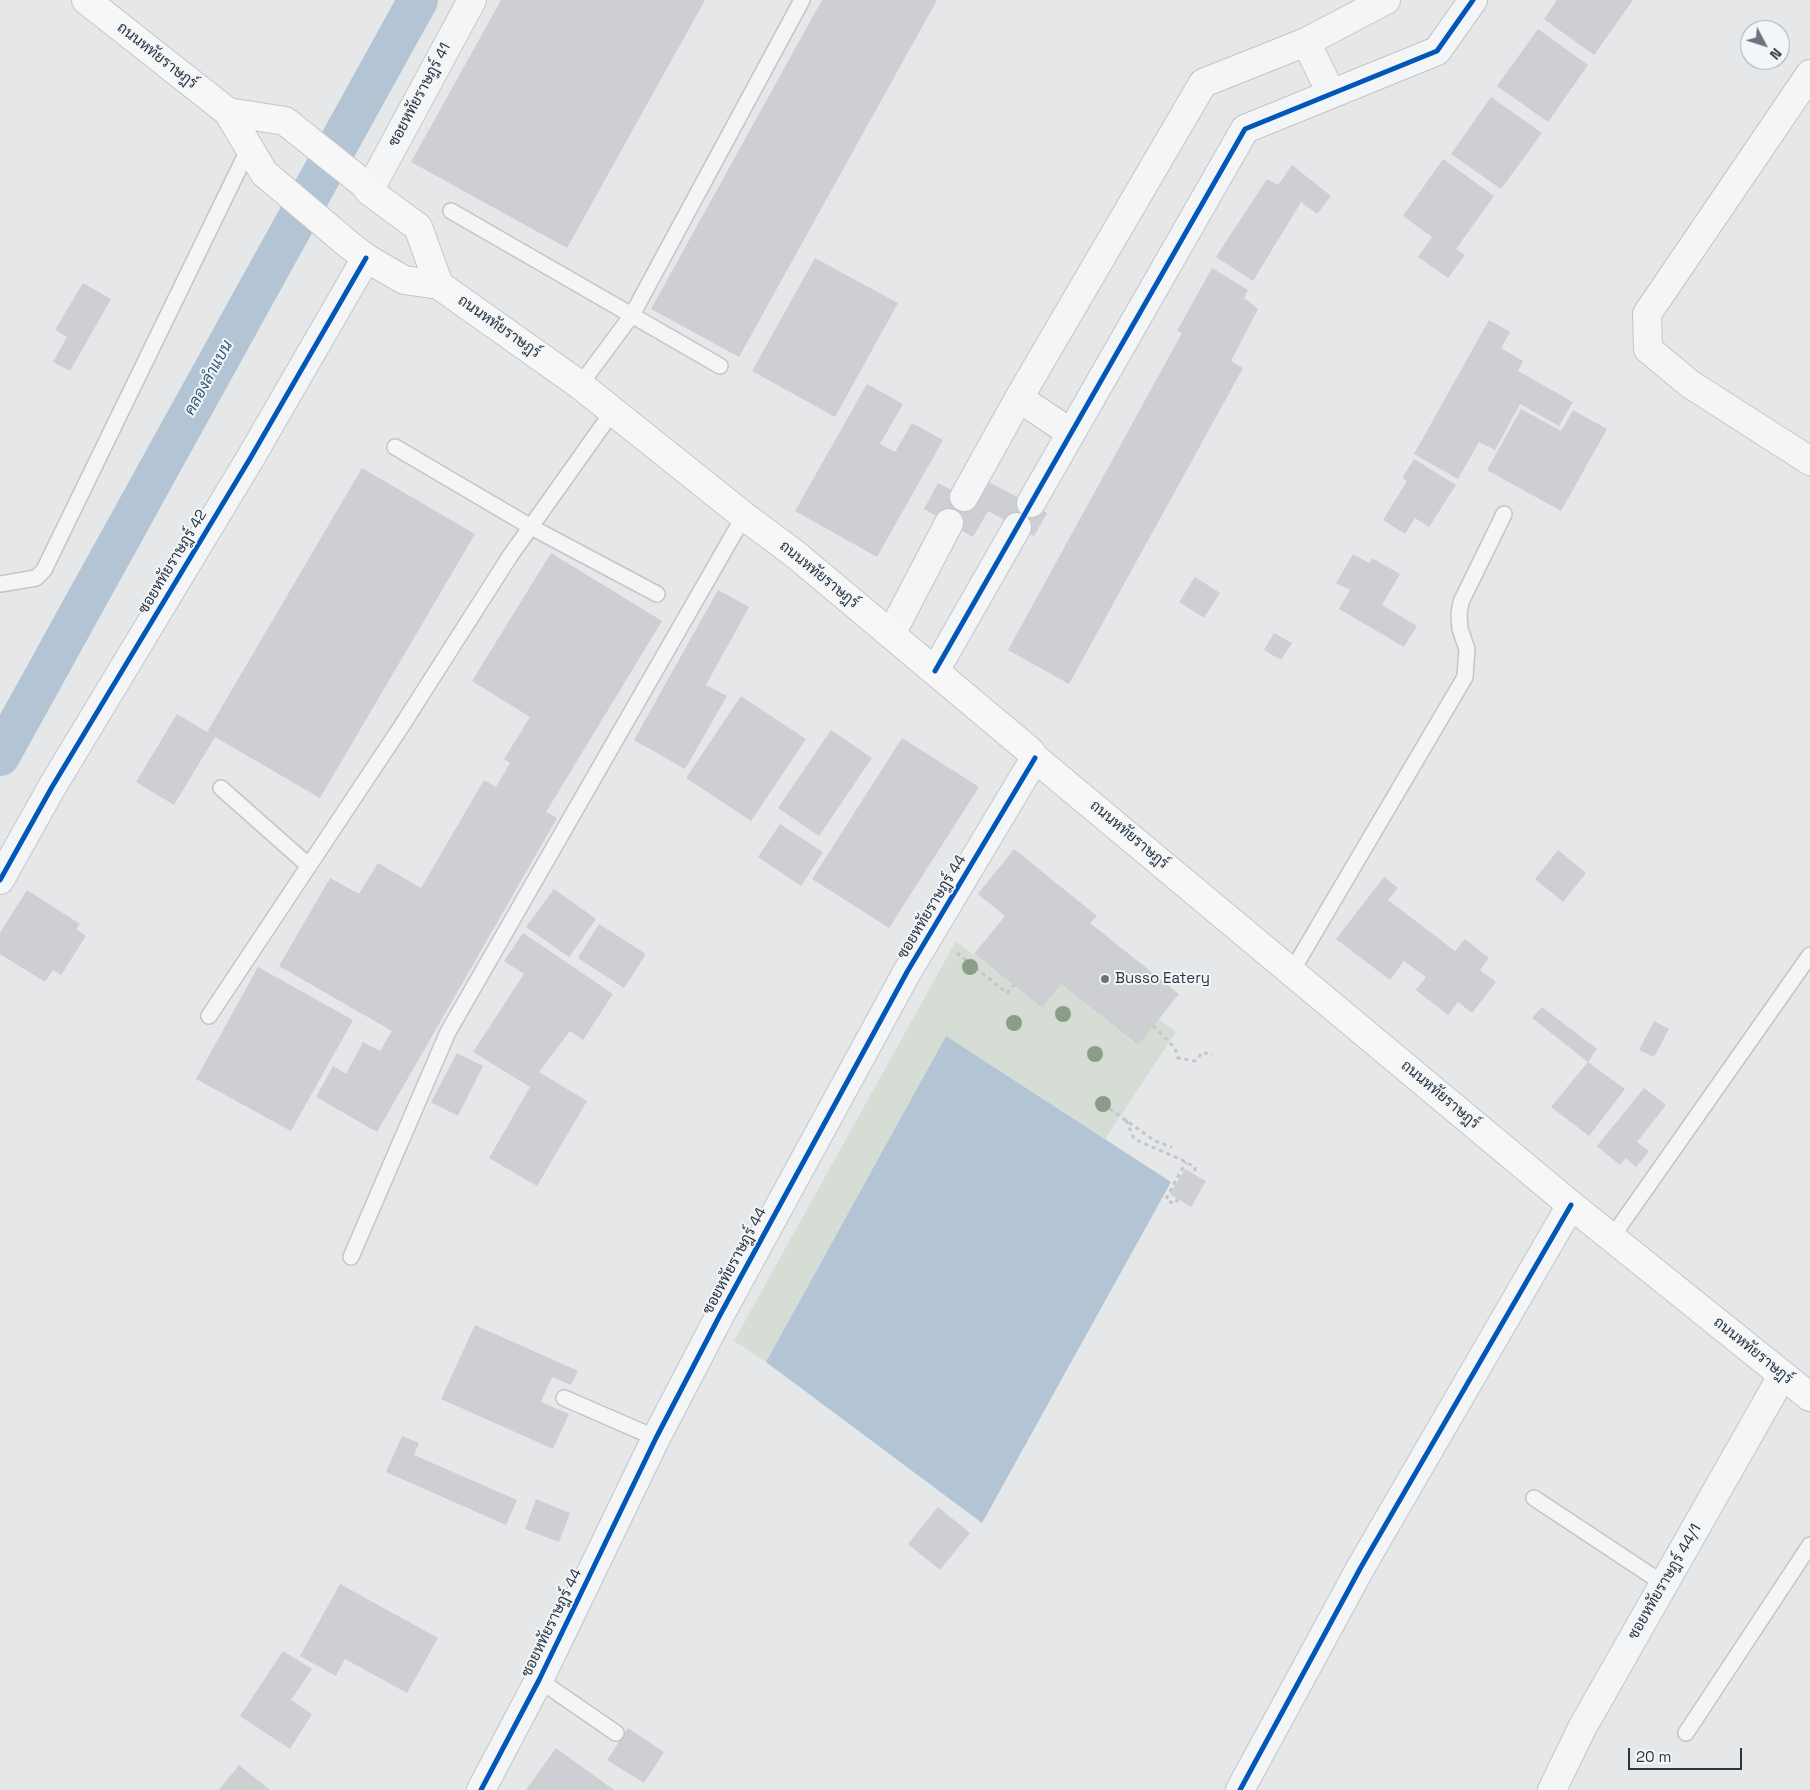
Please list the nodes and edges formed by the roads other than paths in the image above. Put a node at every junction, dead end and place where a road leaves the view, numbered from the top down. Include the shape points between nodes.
1 (86, 0) edge
2 (472, 0) edge
3 (802, 0) edge
4 (1386, 0) edge
5 (1473, 0) edge
6 (1306, 42) junction
7 (1810, 74) edge
8 (1331, 93) junction
9 (228, 112) junction
10 (249, 148) junction
11 (367, 187) junction
12 (451, 211) dead end
13 (357, 251) junction
14 (439, 285) junction
15 (632, 315) junction
16 (720, 366) dead end
17 (580, 385) junction
18 (1019, 398) junction
19 (613, 411) junction
20 (1072, 433) junction
21 (395, 447) dead end
22 (1810, 461) edge
23 (964, 497) dead end
24 (1031, 503) dead end
25 (1504, 514) dead end
26 (744, 516) junction
27 (948, 523) dead end
28 (531, 526) junction
29 (1017, 527) dead end
30 (0, 584) edge
31 (657, 594) dead end
32 (891, 634) junction
33 (935, 671) junction
34 (1035, 758) junction
35 (221, 788) dead end
36 (309, 866) junction
37 (0, 880) edge
38 (1810, 955) edge
39 (1292, 970) junction
40 (209, 1016) dead end
41 (1571, 1205) junction
42 (1612, 1237) junction
43 (351, 1257) dead end
44 (1782, 1376) junction
45 (1810, 1397) edge
46 (564, 1398) dead end
47 (656, 1438) junction
48 (1534, 1498) dead end
49 (1810, 1545) edge
50 (1664, 1584) junction
51 (539, 1680) junction
52 (616, 1733) dead end
53 (1686, 1733) dead end
54 (481, 1790) edge
55 (1240, 1790) edge
56 (1552, 1790) edge

1 - 9 main road, ถนนหทัยราษฎร์
2 - 11 street, ซอยหทัยราษฎร์ 41
3 - 15 lane
4 - 6 street
5 - 8 street via 1437,51
6 - 8 street
6 - 18 street via 1203,83
7 - 22 street via 1647,314 1648,348 1690,384
8 - 20 street via 1245,129
9 - 10 main road, ถนนหทัยราษฎร์
9 - 11 main road, ถนนหทัยราษฎร์ via 285,121
10 - 13 main road, ถนนหทัยราษฎร์ via 264,173
10 - 30 lane via 44,570 36,578
11 - 14 main road, ถนนหทัยราษฎร์ via 418,227
12 - 15 lane
13 - 14 main road, ถนนหทัยราษฎร์ via 404,280
13 - 37 street, ซอยหทัยราษฎร์ 42 via 251,456
14 - 17 main road, ถนนหทัยราษฎร์
15 - 16 lane
15 - 17 lane
17 - 19 main road, ถนนหทัยราษฎร์
18 - 20 street
18 - 23 street
19 - 26 main road, ถนนหทัยราษฎร์
19 - 28 lane
20 - 24 street
21 - 28 lane
25 - 39 lane via 1461,602 1460,630 1467,649 1465,676
26 - 32 main road, ถนนหทัยราษฎร์
26 - 43 lane via 448,1032
27 - 32 street
28 - 31 lane
28 - 36 lane
29 - 33 street
32 - 33 main road, ถนนหทัยราษฎร์
33 - 34 main road, ถนนหทัยราษฎร์
34 - 39 main road, ถนนหทัยราษฎร์
34 - 47 street, ซอยหทัยราษฎร์ 44 via 907,972
35 - 36 lane
36 - 40 lane
38 - 42 lane
39 - 41 main road, ถนนหทัยราษฎร์
41 - 42 main road, ถนนหทัยราษฎร์
41 - 55 street via 1361,1567
42 - 44 main road, ถนนหทัยราษฎร์
44 - 45 main road, ถนนหทัยราษฎร์
44 - 50 street, ซอยหทัยราษฎร์ 44/1
46 - 47 lane
47 - 51 street, ซอยหทัยราษฎร์ 44
48 - 50 lane
49 - 53 lane
50 - 56 street, ซอยหทัยราษฎร์ 44/1 via 1582,1728
51 - 52 lane
51 - 54 street, ซอยหทัยราษฎร์ 44

